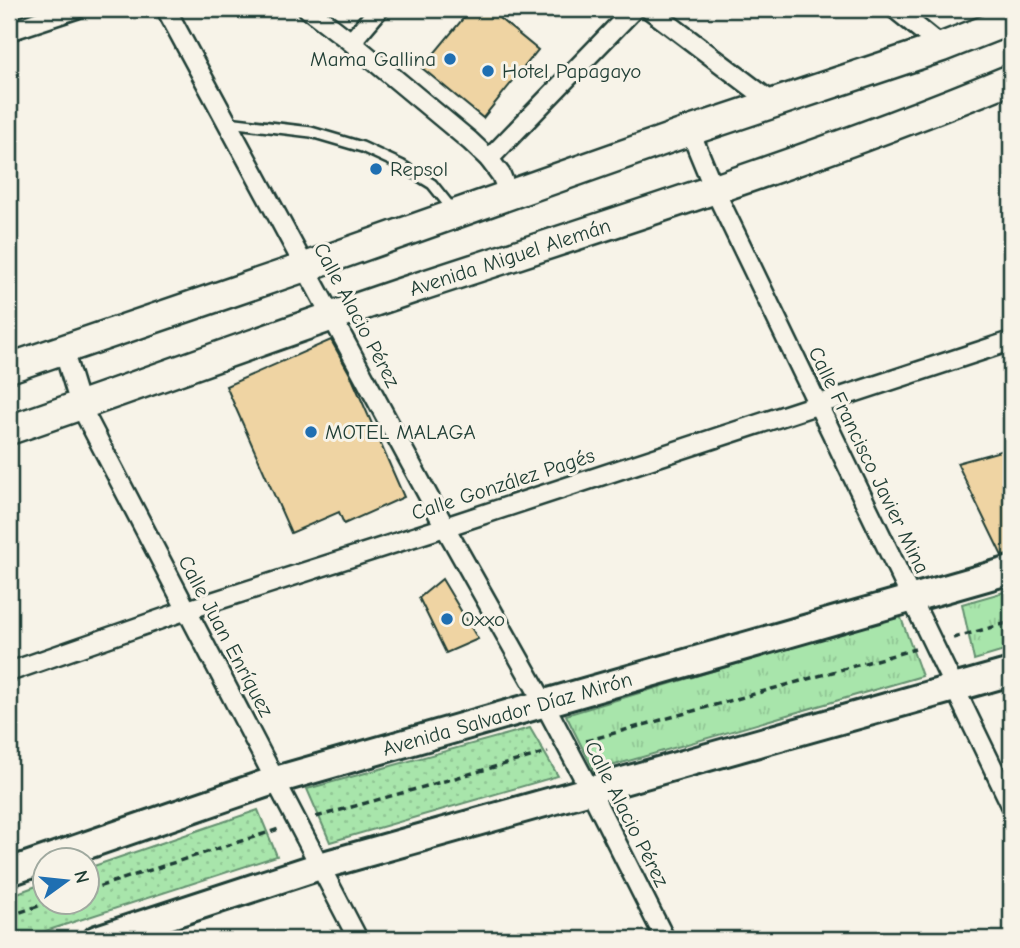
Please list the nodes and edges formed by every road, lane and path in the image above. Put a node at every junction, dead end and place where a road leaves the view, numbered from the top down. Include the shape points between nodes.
1 (76, 9) edge
2 (166, 9) edge
3 (308, 9) edge
4 (379, 9) edge
5 (634, 9) edge
6 (649, 9) edge
7 (895, 9) edge
8 (1011, 20) edge
9 (9, 31) edge
10 (351, 42) junction
11 (942, 47) junction
12 (1011, 79) edge
13 (773, 103) junction
14 (227, 122) junction
15 (690, 131) junction
16 (489, 159) junction
17 (714, 189) junction
18 (509, 195) junction
19 (455, 214) junction
20 (305, 267) junction
21 (332, 316) junction
22 (1011, 341) edge
23 (63, 349) junction
24 (9, 368) edge
25 (817, 404) junction
26 (80, 405) junction
27 (9, 430) edge
28 (445, 527) junction
29 (1011, 570) edge
30 (910, 597) junction
31 (187, 610) junction
32 (9, 672) edge
33 (1011, 673) edge
34 (955, 689) junction
35 (544, 703) junction
36 (276, 780) junction
37 (590, 790) junction
38 (1011, 805) edge
39 (320, 866) junction
40 (9, 872) edge
41 (32, 908) edge
42 (9, 916) edge
43 (97, 939) edge
44 (358, 939) edge
45 (665, 939) edge

1 - 9 street
2 - 14 street, Calle Alacio Pérez
3 - 10 street
4 - 10 street
5 - 16 street
6 - 13 street
7 - 11 street
8 - 11 main road
10 - 16 street
11 - 13 main road
12 - 17 main road, Avenida Miguel Alemán
13 - 15 main road
14 - 19 lane via 311,132 362,147 432,184
14 - 20 street, Calle Alacio Pérez
15 - 17 street, Calle Francisco Javier Mina
15 - 18 main road
16 - 18 street
17 - 21 main road, Avenida Miguel Alemán
17 - 25 street, Calle Francisco Javier Mina
18 - 19 main road
19 - 20 main road
20 - 21 street, Calle Alacio Pérez
20 - 23 main road
21 - 26 main road, Avenida Miguel Alemán
21 - 28 street, Calle Alacio Pérez
22 - 25 street, Calle González Pagés
23 - 24 main road
23 - 26 street, Calle Juan Enríquez
25 - 28 street, Calle González Pagés
25 - 30 street, Calle Francisco Javier Mina
26 - 27 main road, Avenida Miguel Alemán
26 - 31 street, Calle Juan Enríquez
28 - 31 street, Calle González Pagés
28 - 35 street, Calle Alacio Pérez
29 - 30 main road, Avenida Salvador Díaz Mirón
30 - 34 street, Calle Francisco Javier Mina
30 - 35 main road, Avenida Salvador Díaz Mirón
31 - 32 street, Calle González Pagés
31 - 36 street, Calle Juan Enríquez
33 - 34 main road
34 - 37 main road
34 - 38 street, Calle Francisco Javier Mina
35 - 36 main road, Avenida Salvador Díaz Mirón
35 - 37 street, Calle Alacio Pérez
36 - 39 street, Calle Juan Enríquez
36 - 40 main road, Avenida Salvador Díaz Mirón
37 - 39 main road
37 - 45 street, Calle Alacio Pérez
39 - 43 main road
39 - 44 street, Calle Juan Enríquez
41 - 42 path

